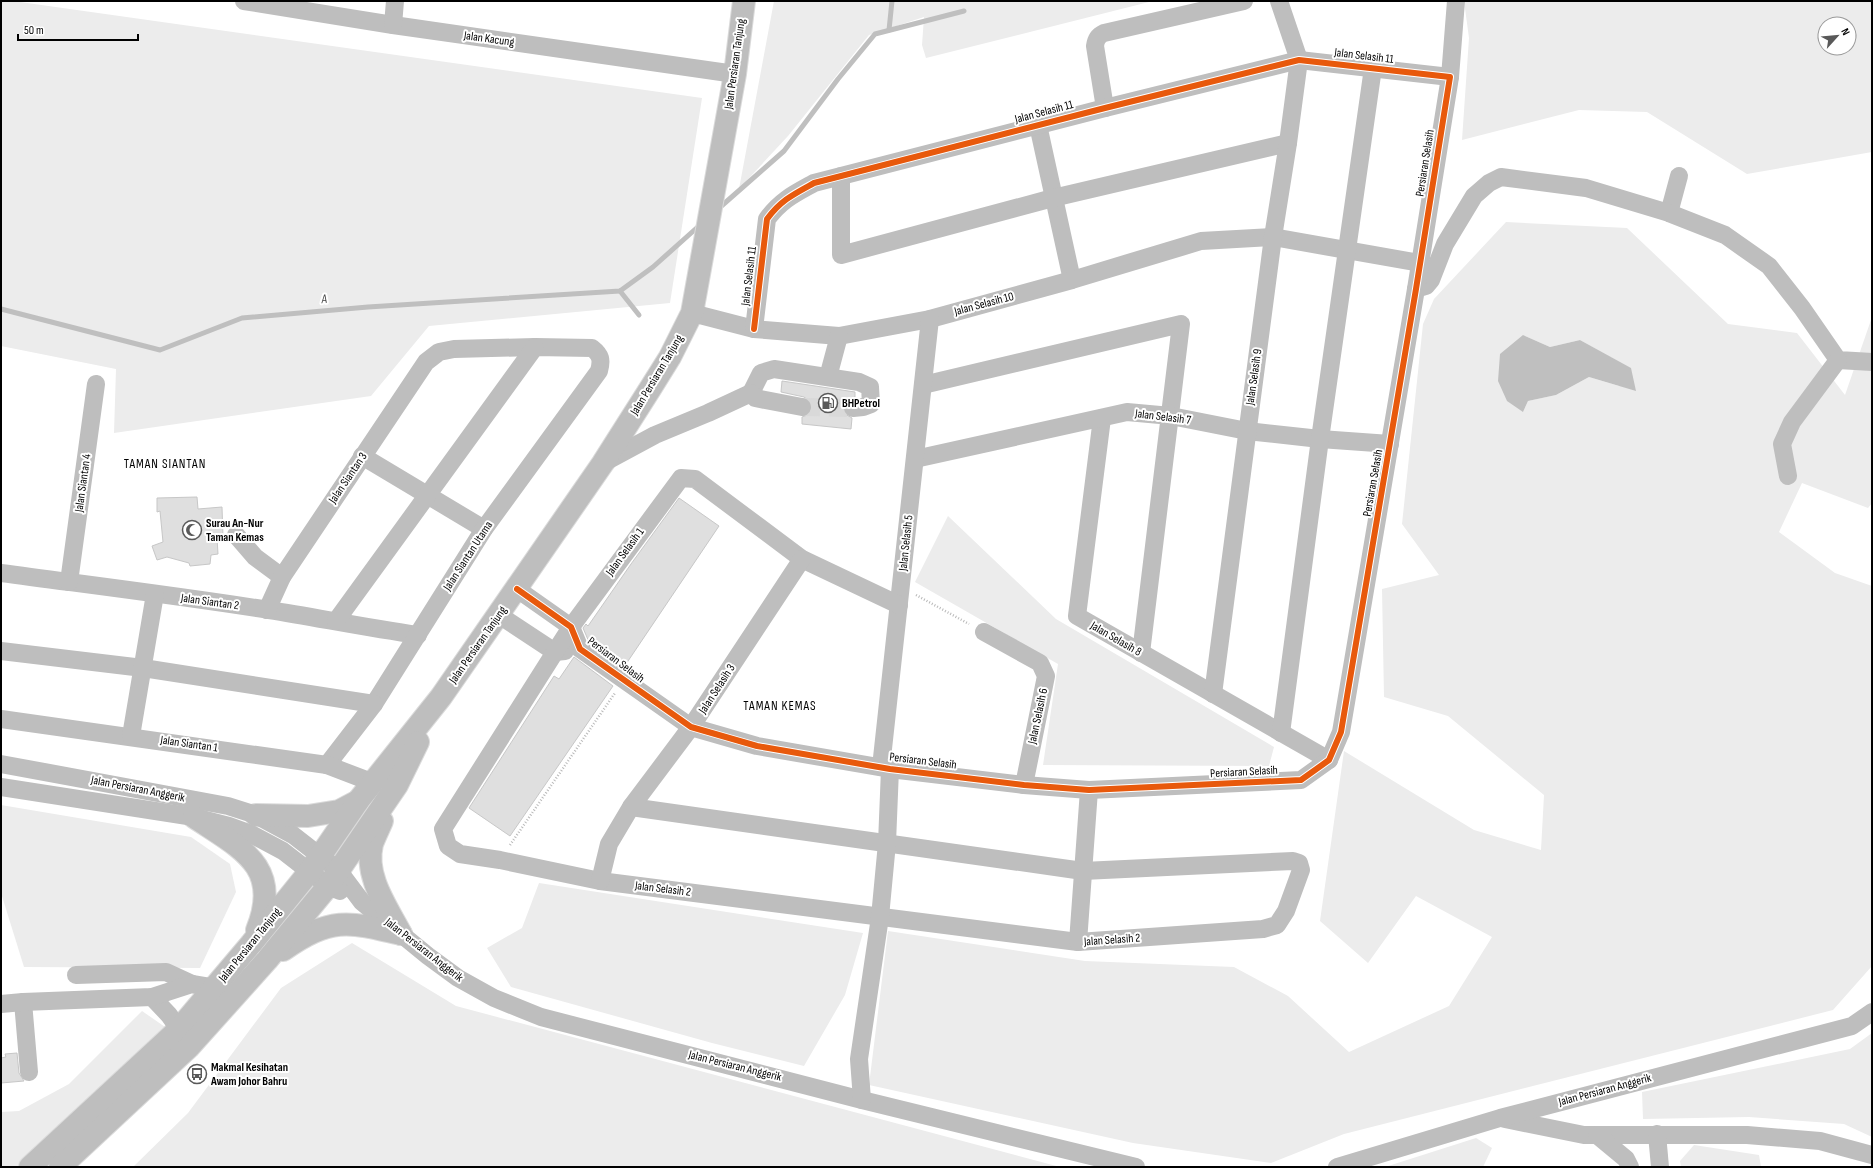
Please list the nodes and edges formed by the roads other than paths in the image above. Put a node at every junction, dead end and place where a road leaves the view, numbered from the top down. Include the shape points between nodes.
1 (244, 1) edge
2 (395, 1) edge
3 (744, 1) edge
4 (1244, 1) edge
5 (1279, 1) edge
6 (1456, 1) edge
7 (393, 25) junction
8 (1299, 60) junction
9 (1373, 68) junction
10 (735, 74) junction
11 (1450, 77) junction
12 (1105, 108) junction
13 (1038, 125) junction
14 (1288, 143) junction
15 (841, 176) junction
16 (1680, 176) dead end
17 (1053, 198) junction
18 (1669, 213) junction
19 (1273, 237) junction
20 (1348, 251) junction
21 (1420, 263) junction
22 (1072, 280) junction
23 (1416, 289) junction
24 (692, 313) junction
25 (930, 319) junction
26 (754, 329) junction
27 (839, 336) junction
28 (535, 347) junction
29 (1838, 360) junction
30 (1872, 362) edge
31 (828, 377) junction
32 (96, 384) dead end
33 (923, 385) junction
34 (751, 393) junction
35 (802, 407) tunnel mouth
36 (853, 408) tunnel mouth
37 (1171, 416) junction
38 (1102, 418) junction
39 (1247, 431) junction
40 (1320, 439) junction
41 (1390, 444) junction
42 (362, 456) junction
43 (915, 459) junction
44 (603, 462) junction
45 (1788, 476) dead end
46 (428, 497) junction
47 (484, 530) junction
48 (236, 535) dead end
49 (802, 559) junction
50 (1, 573) edge
51 (282, 577) junction
52 (69, 582) junction
53 (517, 589) junction
54 (156, 594) junction
55 (899, 605) junction
56 (267, 610) junction
57 (499, 615) junction
58 (336, 621) junction
59 (571, 627) junction
60 (984, 632) road end
61 (418, 635) junction
62 (580, 649) junction
63 (1, 650) edge
64 (555, 652) junction
65 (1141, 653) junction
66 (143, 668) junction
67 (1213, 694) junction
68 (441, 697) junction
69 (374, 704) junction
70 (1, 719) edge
71 (691, 727) junction
72 (1281, 733) junction
73 (131, 736) junction
74 (1329, 760) junction
75 (1, 764) edge
76 (327, 765) junction
77 (886, 768) junction
78 (374, 783) junction
79 (397, 785) junction
80 (1024, 785) junction
81 (1, 786) edge
82 (1089, 790) junction
83 (358, 801) junction
84 (631, 807) junction
85 (256, 815) junction
86 (194, 817) junction
87 (887, 843) junction
88 (448, 846) joint
89 (315, 863) junction
90 (1083, 871) junction
91 (333, 878) junction
92 (600, 881) junction
93 (880, 918) junction
94 (401, 934) junction
95 (1078, 942) junction
96 (251, 944) junction
97 (267, 960) junction
98 (76, 975) dead end
99 (192, 984) junction
100 (216, 988) junction
101 (152, 997) junction
102 (23, 1002) junction
103 (1, 1004) edge
104 (1872, 1012) edge
105 (179, 1029) junction
106 (29, 1072) dead end
107 (862, 1100) junction
108 (1500, 1118) junction
109 (1658, 1134) junction
110 (1597, 1135) junction
111 (1872, 1155) edge
112 (30, 1167) edge
113 (60, 1167) edge
114 (1136, 1167) edge
115 (1337, 1167) edge
116 (1630, 1167) edge
117 (1660, 1167) edge

1 - 7 street, Jalan Kacung
2 - 7 street
3 - 10 main road, Jalan Persiaran Tanjung
4 - 12 street via 1099,36 1095,46
5 - 8 street
6 - 11 street, Persiaran Selasih
7 - 10 street, Jalan Kacung
8 - 9 street, Jalan Selasih 11
8 - 12 street, Jalan Selasih 11
8 - 14 street, Jalan Selasih 9
9 - 11 street, Jalan Selasih 11
9 - 20 street
10 - 24 main road, Jalan Persiaran Tanjung
11 - 21 street, Persiaran Selasih
12 - 13 street, Jalan Selasih 11
13 - 15 street, Jalan Selasih 11
13 - 17 street
14 - 17 street
14 - 19 street, Jalan Selasih 9
15 - 17 street via 841,255
15 - 26 street, Jalan Selasih 11 via 814,183 788,197 767,219
16 - 18 street
17 - 22 street
18 - 23 street via 1586,188 1501,177 1474,196 1445,244 1431,280 1426,286
18 - 29 street via 1725,236 1769,266
19 - 20 street, Jalan Selasih 10
19 - 22 street, Jalan Selasih 10 via 1201,241
19 - 39 street, Jalan Selasih 9
20 - 21 street, Jalan Selasih 10
20 - 40 street
21 - 23 street, Persiaran Selasih
22 - 25 street, Jalan Selasih 10
23 - 41 street, Persiaran Selasih
24 - 26 street, Jalan Selasih 10
24 - 44 main road, Jalan Persiaran Tanjung via 670,357
25 - 27 street, Jalan Selasih 10
25 - 33 street, Jalan Selasih 5
26 - 27 street, Jalan Selasih 10
27 - 31 street
28 - 42 street, Jalan Siantan 3 via 454,349 439,352 426,362
28 - 46 street
28 - 47 street, Jalan Siantan Utama via 592,348 601,358 599,371
29 - 30 street
29 - 45 street via 1792,422 1782,444
31 - 34 street via 774,369 761,373
31 - 36 street via 859,382 870,387 871,404
32 - 52 street, Jalan Siantan 4
33 - 37 street via 1181,324
33 - 43 street, Jalan Selasih 5
34 - 35 street via 755,398
34 - 44 street via 655,435
37 - 38 street, Jalan Selasih 7 via 1128,412
37 - 39 street, Jalan Selasih 7
37 - 65 street
38 - 43 street, Jalan Selasih 7
38 - 65 street, Jalan Selasih 8 via 1077,616
39 - 40 street, Jalan Selasih 7
39 - 67 street, Jalan Selasih 9
40 - 41 street, Jalan Selasih 7
40 - 72 street
41 - 74 street, Persiaran Selasih via 1341,732
42 - 46 street
42 - 51 street, Jalan Siantan 3
43 - 55 street, Jalan Selasih 5
44 - 53 main road, Jalan Persiaran Tanjung
46 - 47 street
46 - 58 street
47 - 61 street, Jalan Siantan Utama
48 - 51 street via 255,557
49 - 55 street, Jalan Selasih 1
49 - 59 street, Jalan Selasih 1 via 695,479 681,478
49 - 71 street, Jalan Selasih 3
50 - 52 street, Jalan Siantan 2
51 - 56 street, Jalan Siantan 3
52 - 54 street, Jalan Siantan 2
53 - 57 main road, Jalan Persiaran Tanjung
53 - 59 street
54 - 56 street, Jalan Siantan 2
54 - 66 street
55 - 77 street, Jalan Selasih 5
56 - 58 street, Jalan Siantan 2
57 - 64 street
57 - 68 main road, Jalan Persiaran Tanjung
58 - 61 street, Jalan Siantan 2
59 - 62 street, Persiaran Selasih
59 - 64 street, Jalan Selasih 1
60 - 80 street, Jalan Selasih 6 via 1040,663 1046,676
61 - 69 street, Jalan Siantan Utama
62 - 64 street, Persiaran Selasih
62 - 71 street, Persiaran Selasih
63 - 66 street
64 - 88 street, Jalan Selasih 1 via 443,829
65 - 67 street, Jalan Selasih 8
66 - 69 street
66 - 73 street
67 - 72 street, Jalan Selasih 8
68 - 78 main road, Jalan Persiaran Tanjung
68 - 79 main road, Jalan Persiaran Tanjung
69 - 76 street, Jalan Siantan Utama
70 - 73 street, Jalan Siantan 1
71 - 77 street, Persiaran Selasih via 757,746
71 - 84 street, Jalan Selasih 3
72 - 74 street, Jalan Selasih 8
73 - 76 street, Jalan Siantan 1
74 - 82 street, Persiaran Selasih via 1301,780
75 - 85 street, Jalan Persiaran Anggerik via 228,806
76 - 78 street, Jalan Siantan 1
77 - 80 street, Persiaran Selasih
77 - 87 street, Jalan Selasih 5
78 - 83 main road, Jalan Persiaran Tanjung
79 - 91 main road, Jalan Persiaran Tanjung
79 - 94 main road via 372,845 372,874
80 - 82 street, Persiaran Selasih
81 - 86 street, Jalan Persiaran Anggerik
82 - 90 street
83 - 85 main road via 338,811 308,816
83 - 89 main road, Jalan Persiaran Tanjung
84 - 87 street
84 - 92 street, Jalan Selasih 3 via 609,844
85 - 89 street, Jalan Persiaran Anggerik via 293,835
86 - 89 street, Jalan Persiaran Anggerik via 251,834 283,852
86 - 96 main road via 251,858 264,882 264,912
87 - 90 street
87 - 93 street, Jalan Selasih 5
88 - 92 street, Jalan Selasih 2 via 460,854
89 - 91 street, Jalan Persiaran Anggerik
89 - 96 main road, Jalan Persiaran Tanjung
90 - 95 street
90 - 95 street, Jalan Selasih 2 via 1293,861 1299,863 1302,870 1286,911 1277,925 1263,929
91 - 94 street, Jalan Persiaran Anggerik
91 - 97 main road, Jalan Persiaran Tanjung
92 - 93 street, Jalan Selasih 2
93 - 95 street, Jalan Selasih 2
93 - 107 street via 859,1059
94 - 97 main road via 365,925 329,925 304,935
94 - 107 street, Jalan Persiaran Anggerik via 458,978 513,1007 542,1017
96 - 100 main road, Jalan Persiaran Tanjung
97 - 113 main road, Jalan Persiaran Tanjung via 189,1047
98 - 99 street via 166,972
99 - 100 street
99 - 101 street
100 - 105 main road, Jalan Persiaran Tanjung
101 - 102 street
101 - 105 street
102 - 103 street
102 - 106 street
104 - 108 street, Jalan Persiaran Anggerik via 1852,1026
105 - 112 main road, Jalan Persiaran Tanjung
107 - 114 street, Jalan Persiaran Anggerik
108 - 110 street via 1584,1135
108 - 115 street, Jalan Persiaran Anggerik
109 - 110 street
109 - 111 street via 1747,1135 1820,1141
109 - 117 street
110 - 116 street via 1626,1159

